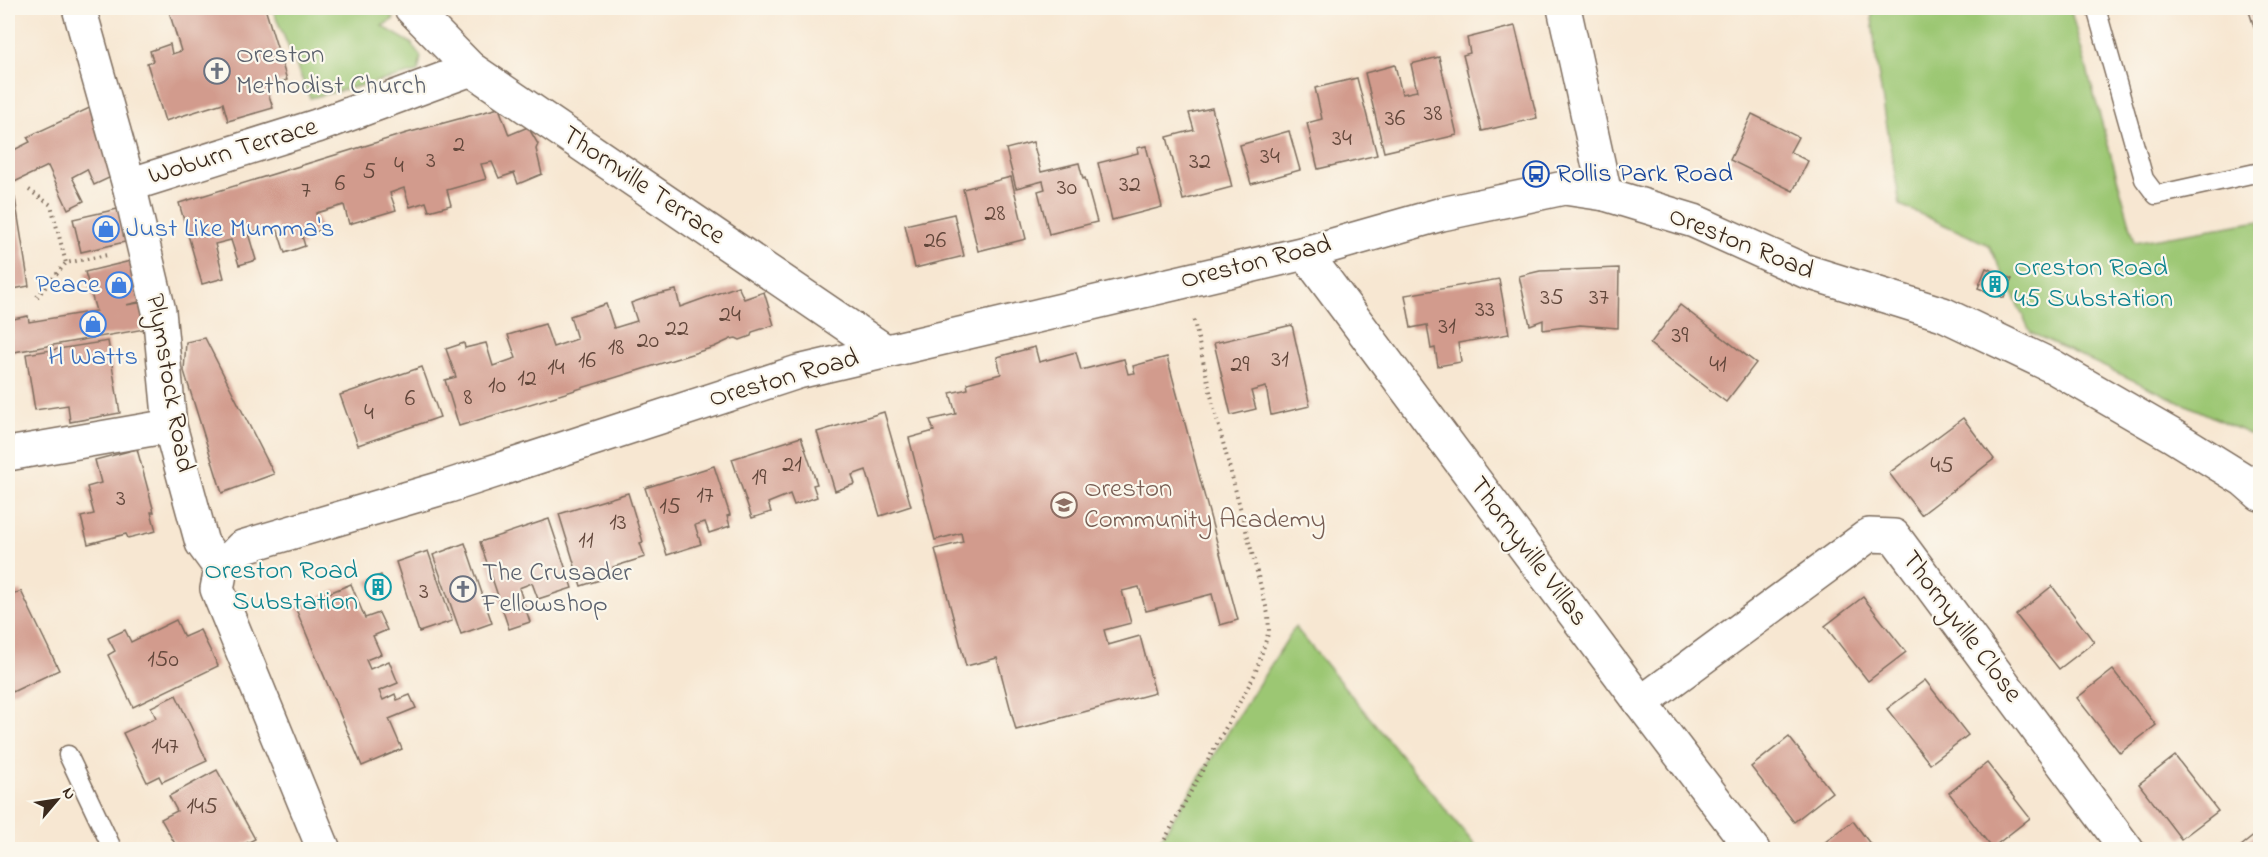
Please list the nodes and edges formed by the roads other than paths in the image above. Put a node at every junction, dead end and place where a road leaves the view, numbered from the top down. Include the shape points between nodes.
1 (79, 8) edge
2 (411, 8) edge
3 (1564, 8) edge
4 (2096, 8) edge
5 (471, 69) junction
6 (2260, 171) edge
7 (129, 185) junction
8 (1605, 194) junction
9 (1305, 253) junction
10 (885, 351) junction
11 (170, 426) junction
12 (8, 454) edge
13 (2260, 494) edge
14 (221, 569) junction
15 (1641, 703) junction
16 (68, 755) dead end
17 (113, 849) edge
18 (324, 849) edge
19 (1753, 849) edge
20 (2127, 849) edge

1 - 7 street, Plymstock Road
2 - 5 street, Thornville Terrace
3 - 8 street
4 - 6 lane via 2144,179 2156,195
5 - 7 street, Woburn Terrace via 317,126
5 - 10 street, Thornville Terrace
7 - 11 street, Plymstock Road via 159,311
8 - 9 street, Oreston Road via 1564,188 1442,214
8 - 13 street, Oreston Road via 1694,221 1805,272 1943,314 2052,366 2173,436
9 - 10 street, Oreston Road
9 - 15 street, Thornyville Villas
10 - 14 street, Oreston Road via 798,372 449,486 242,547
11 - 12 street
11 - 14 street, Plymstock Road via 202,543
14 - 18 street via 217,589
15 - 19 street, Thornyville Villas
15 - 20 street, Thornyville Close via 1869,535 1894,536
16 - 17 lane

